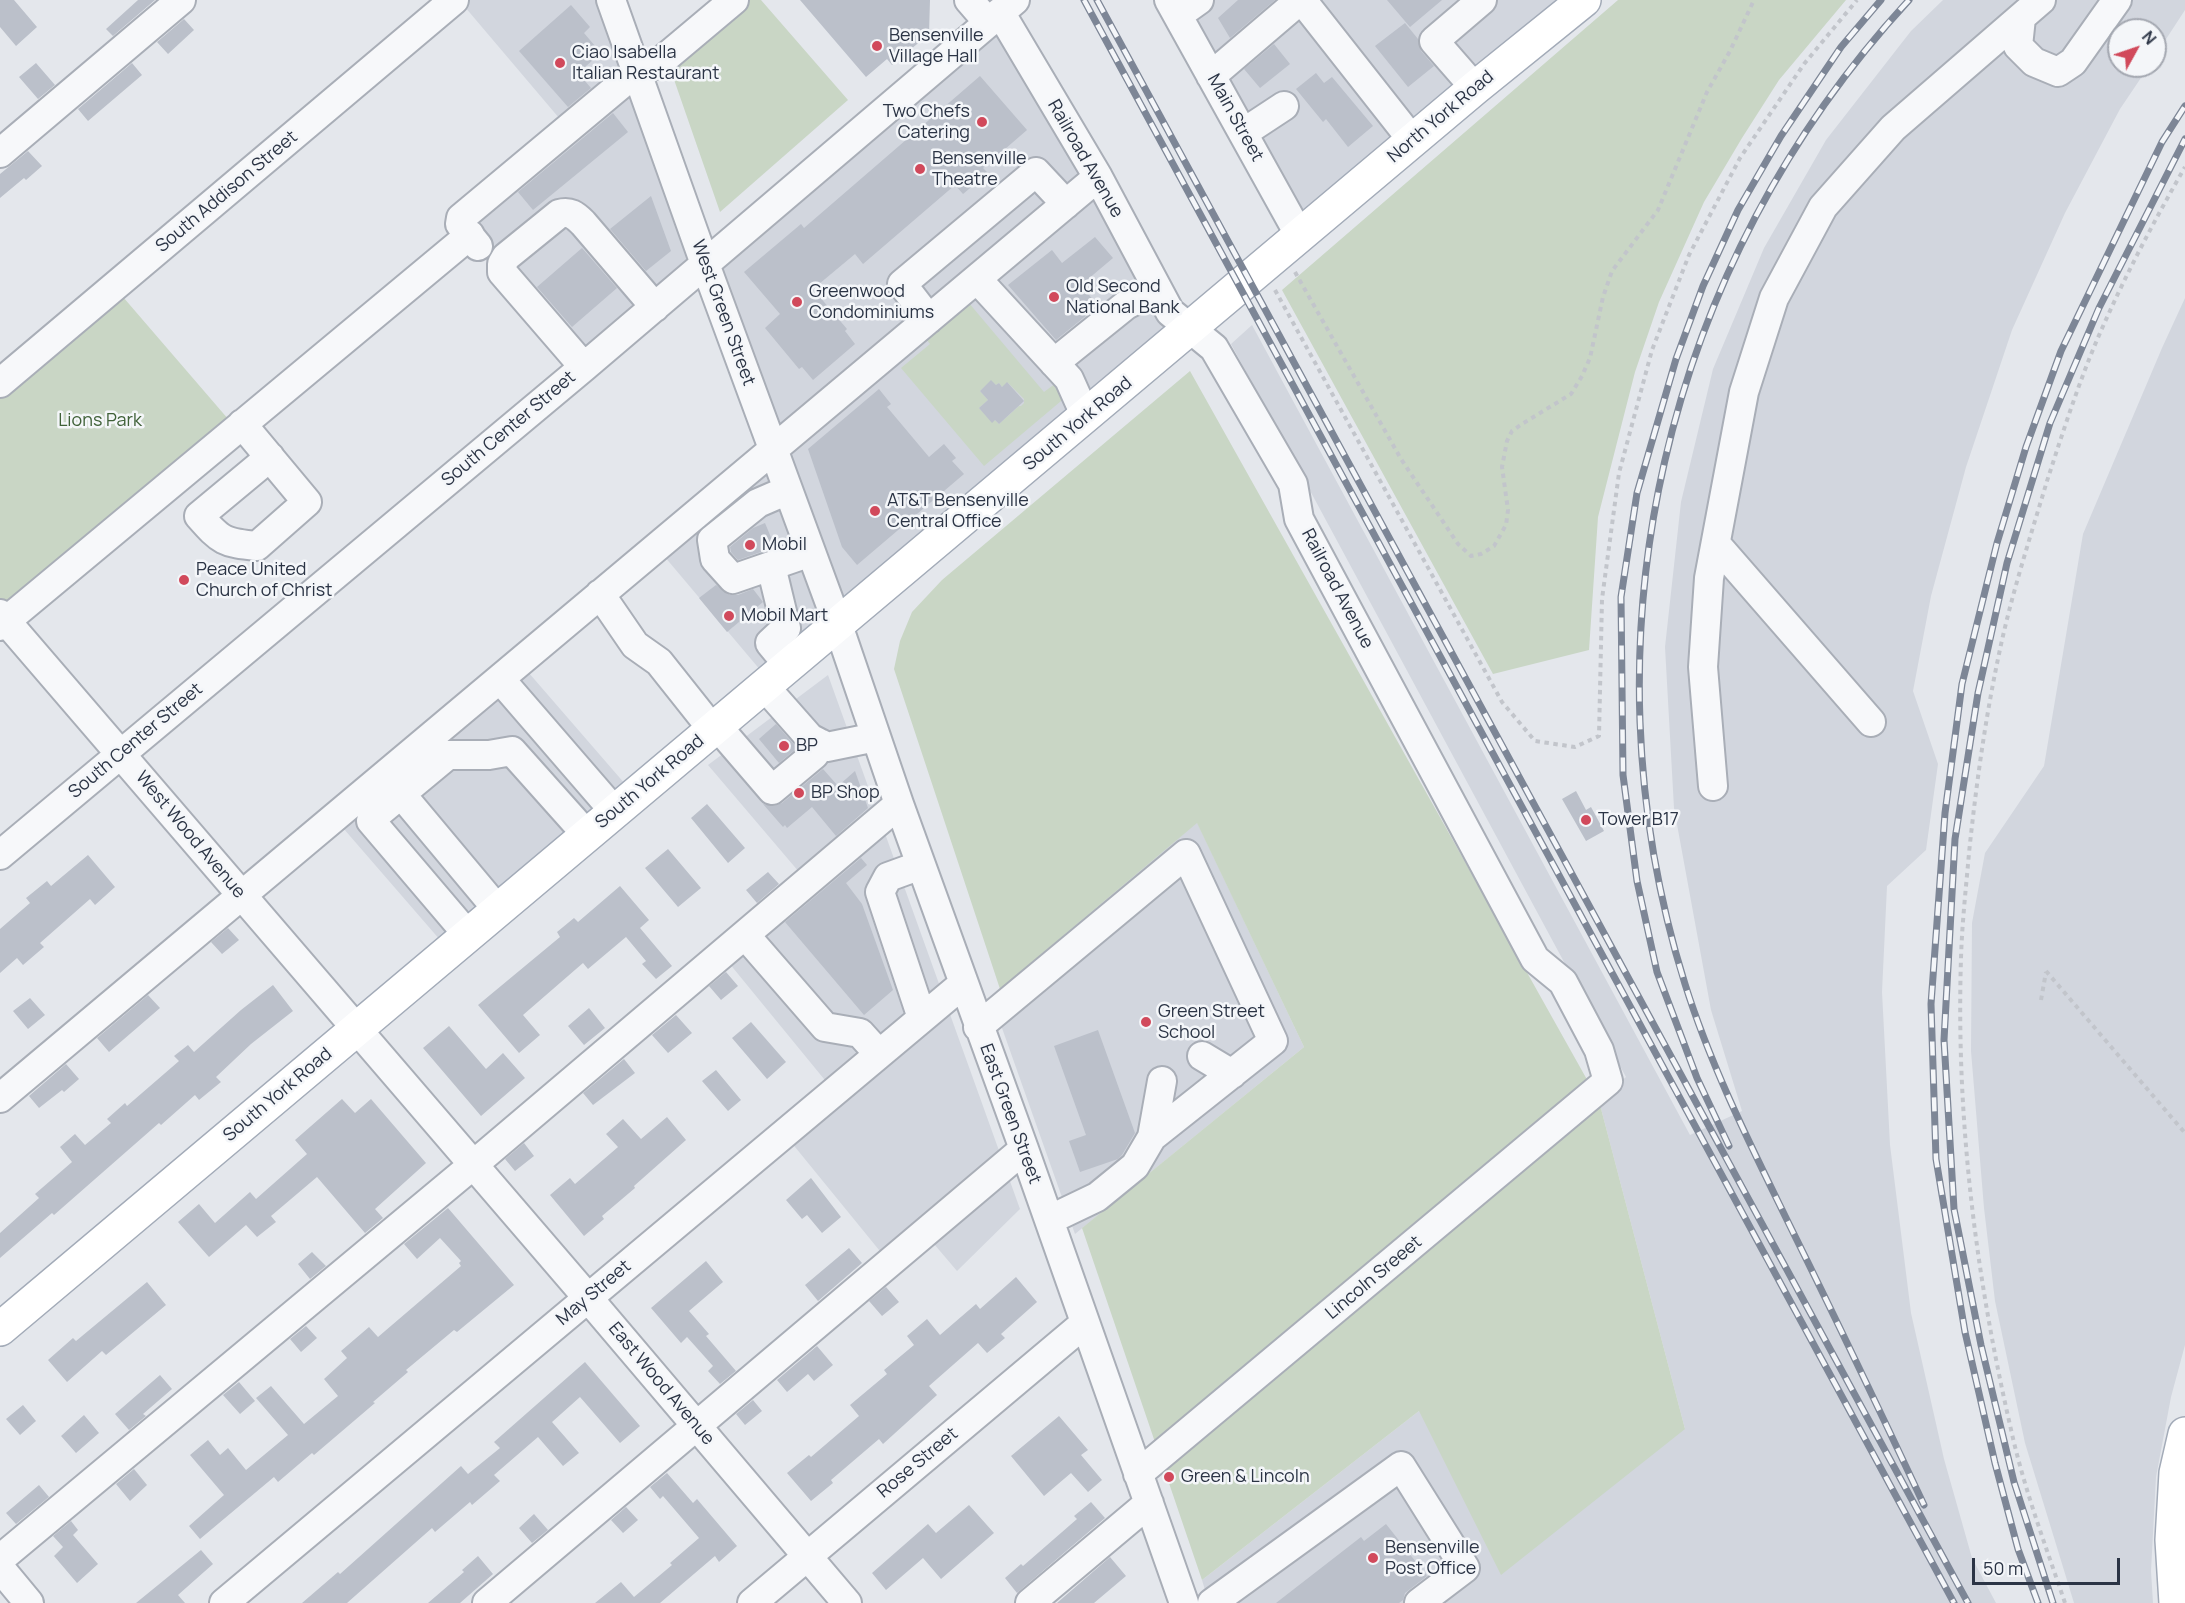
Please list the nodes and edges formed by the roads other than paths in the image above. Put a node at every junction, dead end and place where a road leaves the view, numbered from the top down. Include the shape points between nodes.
1 (181, 0) edge
2 (454, 0) edge
3 (611, 0) edge
4 (734, 0) edge
5 (969, 0) edge
6 (1301, 0) edge
7 (1482, 0) edge
8 (1584, 0) edge
9 (2117, 0) edge
10 (1182, 5) edge
11 (2031, 9) edge
12 (1001, 11) edge
13 (636, 72) junction
14 (1211, 76) junction
15 (1475, 88) junction
16 (1284, 106) dead end
17 (1243, 133) junction
18 (1413, 141) junction
19 (0, 153) edge
20 (1098, 177) junction
21 (1066, 204) junction
22 (1282, 251) junction
23 (705, 264) junction
24 (977, 279) junction
25 (1157, 289) junction
26 (655, 307) junction
27 (929, 319) junction
28 (1191, 328) junction
29 (1054, 363) junction
30 (584, 367) junction
31 (0, 383) edge
32 (1086, 417) junction
33 (242, 424) junction
34 (773, 450) junction
35 (270, 457) dead end
36 (788, 490) junction
37 (1716, 544) junction
38 (811, 552) junction
39 (771, 566) junction
40 (600, 594) junction
41 (2, 620) edge
42 (838, 625) junction
43 (789, 666) junction
44 (500, 679) junction
45 (765, 687) junction
46 (1871, 722) dead end
47 (715, 728) junction
48 (876, 737) junction
49 (822, 744) junction
50 (120, 753) junction
51 (407, 778) junction
52 (1713, 786) dead end
53 (899, 804) junction
54 (615, 812) junction
55 (587, 835) junction
56 (0, 855) edge
57 (921, 865) junction
58 (241, 896) junction
59 (498, 910) junction
60 (468, 935) junction
61 (745, 935) junction
62 (963, 984) junction
63 (922, 1018) junction
64 (978, 1028) junction
65 (356, 1030) junction
66 (879, 1054) junction
67 (1202, 1056) dead end
68 (1232, 1074) junction
69 (1162, 1081) dead end
70 (1608, 1081) joint
71 (0, 1098) edge
72 (1152, 1137) junction
73 (1024, 1149) junction
74 (473, 1165) junction
75 (1049, 1220) junction
76 (588, 1298) junction
77 (1085, 1323) junction
78 (0, 1329) edge
79 (697, 1426) junction
80 (2185, 1434) edge
81 (1138, 1474) junction
82 (1149, 1503) junction
83 (807, 1556) junction
84 (0, 1559) edge
85 (0, 1568) edge
86 (1224, 1600) edge
87 (29, 1603) edge
88 (224, 1603) edge
89 (487, 1603) edge
90 (752, 1603) edge
91 (848, 1603) edge
92 (1030, 1603) edge
93 (1184, 1603) edge
94 (1419, 1603) edge
95 (2176, 1603) edge

1 - 19 street
2 - 31 street, South Addison Street
3 - 13 street, West Green Street
4 - 13 street via 659,63
5 - 12 street, Railroad Avenue
6 - 14 street
6 - 18 street
7 - 15 street via 1434,41
8 - 15 main road, North York Road
9 - 11 street via 2073,62 2058,72 2034,62 2018,46
10 - 14 street, Main Street
11 - 37 street via 1893,128 1823,207 1774,298 1747,381
12 - 20 street, Railroad Avenue
12 - 23 street, South Center Street
13 - 23 street, West Green Street
13 - 33 street via 461,218 460,224 476,242
14 - 17 street, Main Street
15 - 18 main road, North York Road
16 - 17 street
17 - 22 street, Main Street
18 - 22 main road, North York Road
20 - 21 street
20 - 25 street, Railroad Avenue
21 - 24 street
21 - 27 street via 1036,172 902,284
22 - 28 main road, South York Road
23 - 26 street, South Center Street
23 - 34 street, West Green Street
24 - 27 street
24 - 29 street
25 - 28 street, Railroad Avenue via 1170,312
25 - 29 street via 1126,305
26 - 30 street, South Center Street
26 - 30 street via 583,223 567,212 558,214 506,257 502,272
27 - 34 street
28 - 32 main road, South York Road
28 - 70 street, Railroad Avenue via 1214,348 1293,484 1299,519 1535,959 1563,982 1599,1050
29 - 32 street via 1069,379
30 - 50 street, South Center Street
32 - 42 main road, South York Road
33 - 35 street
33 - 41 street
34 - 36 street, West Green Street
34 - 40 street
36 - 38 street, West Green Street
36 - 39 street via 758,503 712,540 715,559 733,579
37 - 46 street
37 - 52 street via 1709,578 1703,667
38 - 39 street
38 - 42 street, West Green Street
39 - 43 street via 786,628 770,643
40 - 44 street
40 - 47 street via 635,645 659,662
41 - 50 street, West Wood Avenue
42 - 43 main road, South York Road
42 - 48 street, East Green Street
43 - 45 main road, South York Road
44 - 51 street
44 - 54 street
45 - 47 main road, South York Road
45 - 49 street via 810,738
47 - 49 street via 772,790
47 - 54 main road, South York Road
48 - 49 street via 827,747
48 - 53 street, East Green Street
50 - 56 street, South Center Street
50 - 58 street, West Wood Avenue
51 - 55 street via 448,755 512,751
51 - 58 street
51 - 59 street
51 - 60 street via 371,821
53 - 57 street, East Green Street
53 - 61 street
54 - 55 main road, South York Road
55 - 59 main road, South York Road
57 - 62 street, East Green Street
57 - 63 street via 888,878 880,892
58 - 65 street, West Wood Avenue
58 - 71 street
59 - 60 main road, South York Road
60 - 65 main road, South York Road
61 - 66 street via 825,1027 860,1033
61 - 74 street
62 - 63 street, May Street
62 - 64 street, East Green Street
63 - 66 street, May Street
64 - 68 street via 1186,854 1274,1041
64 - 73 street, East Green Street
65 - 74 street, East Wood Avenue
65 - 78 main road, South York Road
66 - 76 street, May Street
67 - 68 street
68 - 72 street
69 - 72 street
70 - 81 street, Lincoln Sreeet
72 - 75 street via 1135,1166 1097,1197
73 - 75 street, East Green Street
73 - 79 street
74 - 76 street, East Wood Avenue
74 - 84 street
75 - 77 street, East Green Street
76 - 79 street, East Wood Avenue
76 - 88 street, May Street
77 - 81 street, East Green Street
77 - 83 street, Rose Street
79 - 83 street, East Wood Avenue
79 - 89 street
80 - 95 main road via 2176,1473 2172,1540
81 - 82 street, East Green Street
82 - 92 street
82 - 93 street, East Green Street
83 - 90 street, Rose Street
83 - 91 street, East Wood Avenue
85 - 87 street
86 - 94 street via 1401,1466 1465,1568

